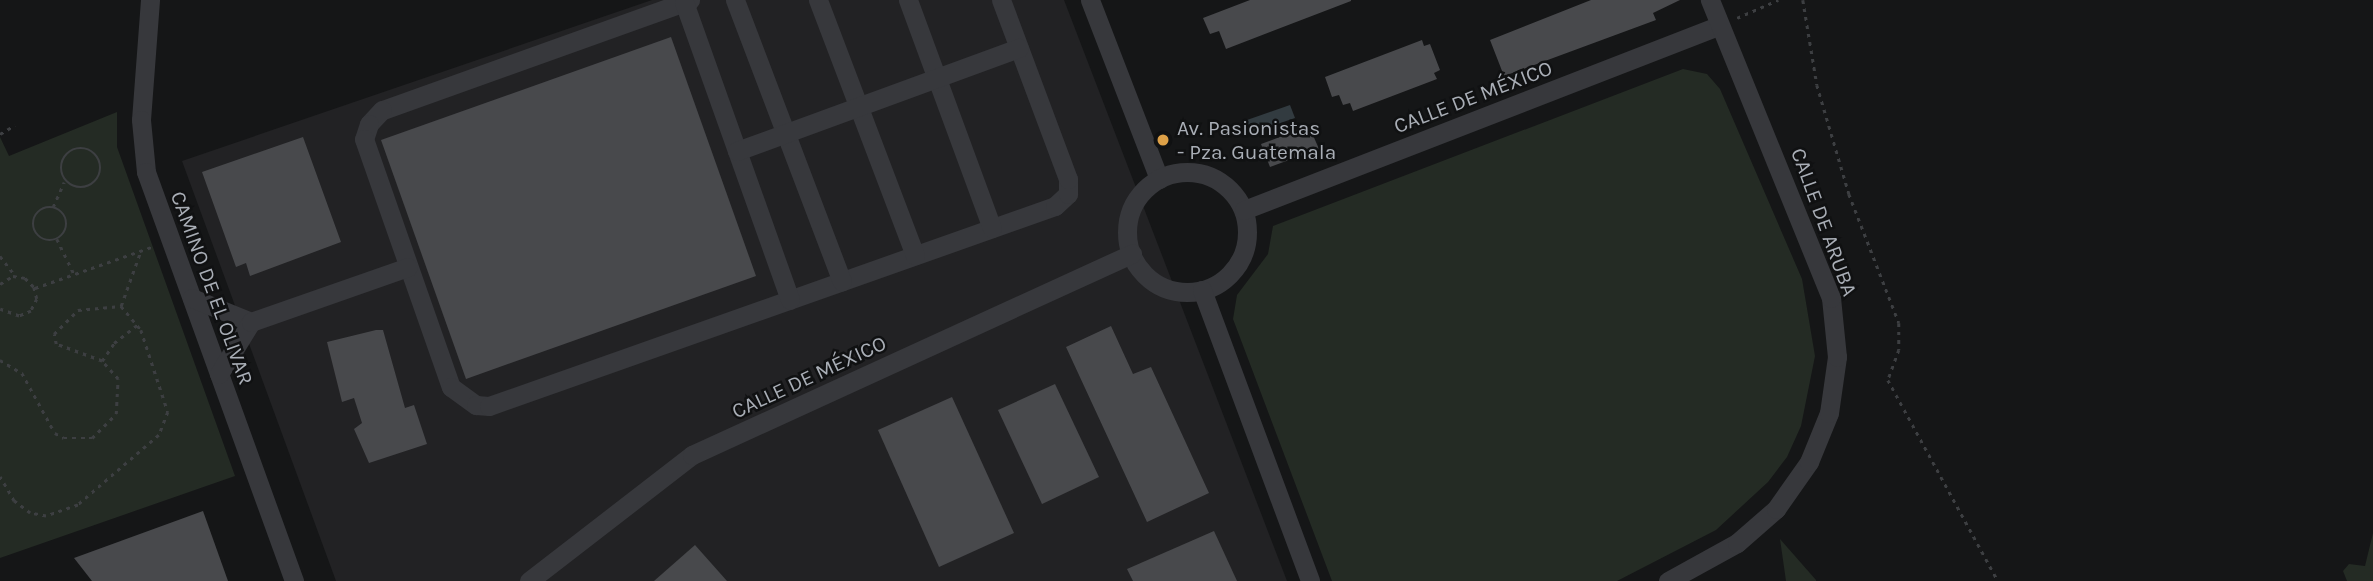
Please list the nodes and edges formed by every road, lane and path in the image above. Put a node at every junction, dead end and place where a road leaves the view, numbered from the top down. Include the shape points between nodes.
1 (150, 0) edge
2 (735, 0) edge
3 (818, 0) edge
4 (908, 0) edge
5 (1001, 0) edge
6 (1090, 0) edge
7 (1710, 0) edge
8 (1778, 0) edge
9 (1803, 0) edge
10 (687, 1) edge
11 (1718, 26) junction
12 (1019, 48) junction
13 (937, 78) junction
14 (859, 106) junction
15 (16, 125) dead end
16 (786, 133) junction
17 (0, 134) edge
18 (737, 151) junction
19 (1159, 179) junction
20 (65, 180) junction
21 (53, 207) junction
22 (1244, 211) junction
23 (992, 228) junction
24 (57, 239) junction
25 (147, 248) dead end
26 (141, 250) junction
27 (1132, 254) junction
28 (0, 256) edge
29 (915, 256) junction
30 (408, 267) junction
31 (74, 274) junction
32 (15, 276) junction
33 (842, 281) junction
34 (0, 284) edge
35 (35, 288) junction
36 (1202, 290) junction
37 (191, 298) junction
38 (790, 300) junction
39 (121, 306) junction
40 (0, 309) edge
41 (251, 323) junction
42 (138, 324) junction
43 (0, 360) edge
44 (102, 360) junction
45 (219, 374) junction
46 (0, 477) edge
47 (294, 581) edge
48 (529, 581) edge
49 (1310, 581) edge
50 (1668, 581) edge
51 (1998, 581) edge

1 - 37 street, CAMINO DE EL OLIVAR via 141,120 146,172
2 - 16 street
3 - 14 street
4 - 13 street
5 - 12 street
6 - 19 street
7 - 11 street, CALLE DE ARUBA
8 - 11 path
9 - 51 path via 1817,85 1846,182 1899,323 1899,351 1888,380
10 - 18 street
10 - 30 street via 382,110 364,139
11 - 22 street, CALLE DE MÉXICO
11 - 50 street, CALLE DE ARUBA via 1774,148 1831,298 1837,357 1829,413 1809,463 1776,509 1737,543
12 - 13 street
12 - 23 street via 1068,179 1068,194 1055,206
13 - 14 street
13 - 23 street
14 - 16 street
14 - 29 street
15 - 17 path
16 - 18 street
16 - 33 street
18 - 38 street
19 - 22 street via 1179,172 1199,173 1234,193
19 - 27 street via 1145,189 1128,219
20 - 20 path via 77,188 91,186 102,171 100,158 84,147 71,150 61,167
20 - 21 path
21 - 24 path via 67,222
21 - 24 path via 38,213 34,229 46,240
22 - 36 street via 1248,230 1236,268
23 - 29 street
24 - 31 path
25 - 26 path
26 - 31 path
26 - 39 path
27 - 36 street via 1140,269 1160,285 1185,292
27 - 48 street, CALLE DE MÉXICO via 692,455
28 - 32 path
29 - 33 street
30 - 38 street via 451,387 476,405 489,406
30 - 41 street
31 - 35 path
32 - 34 path
32 - 35 path
33 - 38 street
35 - 40 path via 34,306 25,314 11,316
36 - 49 street
37 - 41 street
37 - 45 street, CAMINO DE EL OLIVAR
39 - 42 path
39 - 44 path via 78,310 54,334 56,344 67,350
41 - 45 street
42 - 44 path via 114,343
42 - 46 path via 166,398 168,412 159,435 78,505 47,516 30,513 15,501
43 - 44 path via 22,373 55,433 79,440 92,438 116,414 118,379
45 - 47 street, CAMINO DE EL OLIVAR

